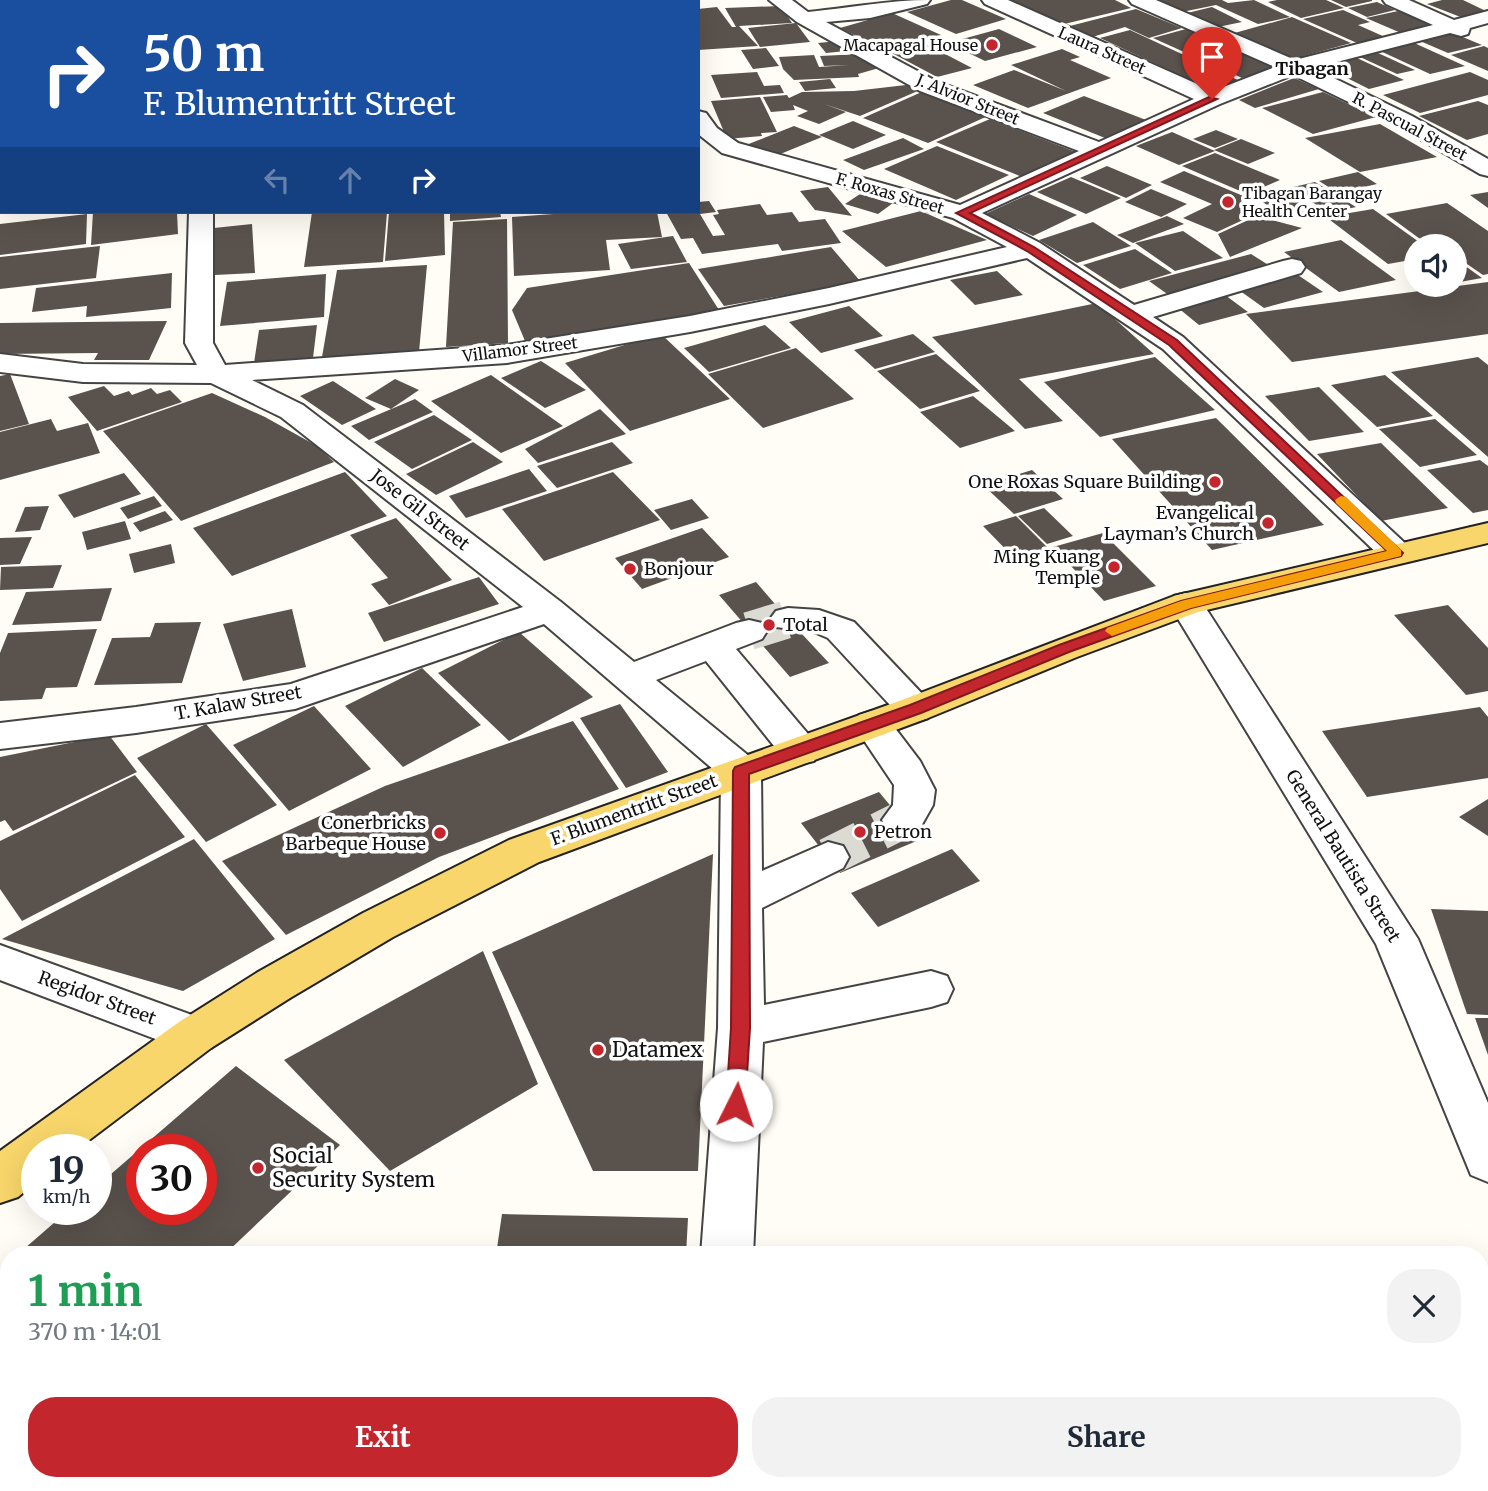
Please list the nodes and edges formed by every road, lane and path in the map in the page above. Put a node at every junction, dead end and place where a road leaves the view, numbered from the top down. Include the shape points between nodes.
1 (779, 0) edge
2 (920, 0) edge
3 (992, 0) edge
4 (1139, 0) edge
5 (1392, 0) edge
6 (1488, 17) edge
7 (804, 18) junction
8 (1452, 26) junction
9 (1488, 41) edge
10 (1293, 67) junction
11 (1212, 99) junction
12 (700, 121) edge
13 (730, 148) junction
14 (700, 151) edge
15 (1101, 152) junction
16 (1488, 169) edge
17 (961, 213) junction
18 (201, 214) edge
19 (1031, 249) junction
20 (1292, 267) dead end
21 (1131, 315) junction
22 (0, 363) edge
23 (216, 374) junction
24 (1488, 533) edge
25 (1396, 553) junction
26 (1186, 604) junction
27 (549, 610) junction
28 (788, 619) tunnel mouth
29 (749, 631) tunnel mouth
30 (713, 645) junction
31 (630, 677) junction
32 (915, 709) junction
33 (872, 724) junction
34 (0, 736) edge
35 (800, 751) junction
36 (741, 771) junction
37 (902, 820) tunnel mouth
38 (828, 857) tunnel mouth
39 (740, 900) junction
40 (0, 962) edge
41 (931, 989) dead end
42 (741, 1028) junction
43 (195, 1035) junction
44 (59, 1134) edge
45 (1488, 1160) edge
46 (21, 1163) edge
47 (0, 1181) edge
48 (728, 1246) edge

1 - 7 street, J. Alvior Street
2 - 7 street via 870,12
3 - 11 street, Laura Street
4 - 10 street, R. Pascual Street
5 - 8 street
6 - 8 street
7 - 15 street, J. Alvior Street via 928,86
8 - 9 street
8 - 10 street
10 - 11 street
10 - 16 street, R. Pascual Street via 1440,138
11 - 15 street
12 - 13 street, F. Roxas Street
13 - 14 street
13 - 17 street, F. Roxas Street
15 - 17 street
17 - 19 street, F. Roxas Street
18 - 23 street via 199,342
19 - 21 street, F. Roxas Street
19 - 23 street, Villamor Street via 817,299 507,354
20 - 21 street
21 - 25 street, F. Roxas Street via 1173,343
22 - 23 street, Villamor Street via 83,373
23 - 27 street, Jose Gil Street via 292,411
24 - 25 main road, F. Blumentritt Street
25 - 26 main road, F. Blumentritt Street
26 - 32 main road, F. Blumentritt Street
26 - 45 street, General Bautista Street via 1396,939
27 - 31 street, Jose Gil Street
27 - 34 street, T. Kalaw Street via 295,696
28 - 32 street via 819,621 841,630
29 - 30 street
30 - 31 street
30 - 35 street
31 - 36 street, Jose Gil Street
32 - 33 main road, F. Blumentritt Street
33 - 35 main road, F. Blumentritt Street
33 - 37 street via 914,785 915,799 909,816
35 - 36 main road, F. Blumentritt Street
36 - 39 street
36 - 43 main road, F. Blumentritt Street via 524,851 378,925
38 - 39 street
39 - 42 street
40 - 43 street, Regidor Street
41 - 42 street
42 - 48 street
43 - 44 main road, F. Blumentritt Street
46 - 47 main road, F. Blumentritt Street

